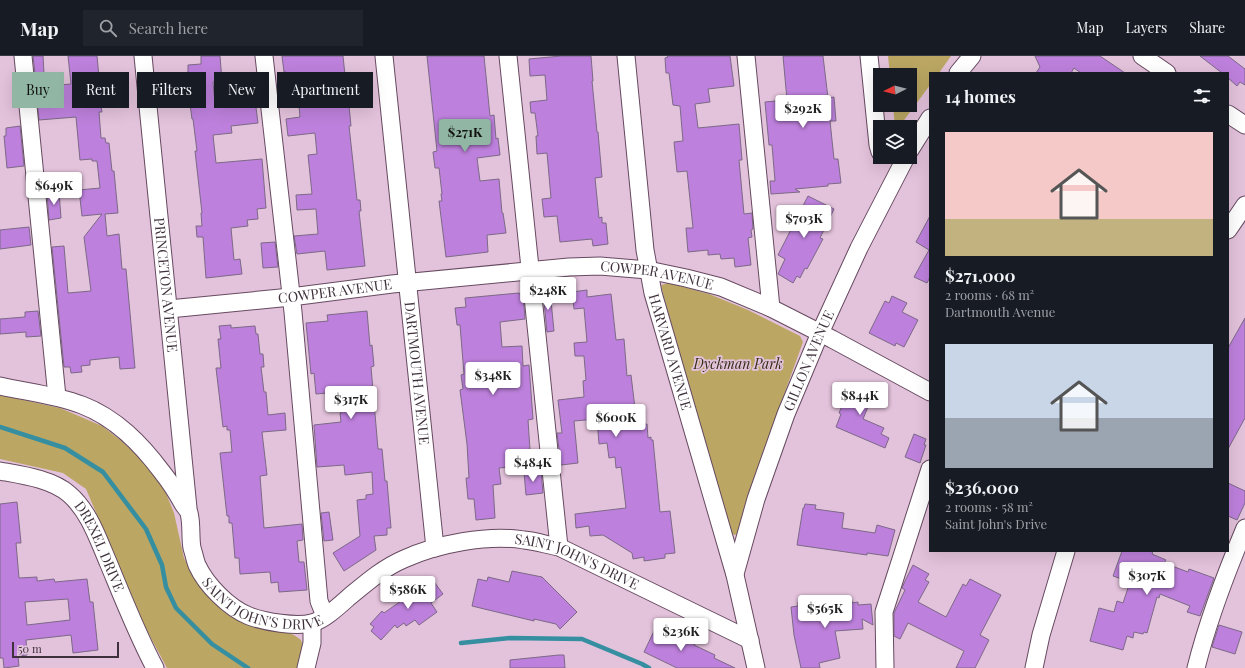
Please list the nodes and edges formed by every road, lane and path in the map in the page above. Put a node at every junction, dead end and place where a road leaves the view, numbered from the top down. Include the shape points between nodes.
1 (23, 56) edge
2 (143, 56) edge
3 (264, 56) edge
4 (384, 56) edge
5 (508, 56) edge
6 (626, 56) edge
7 (746, 56) edge
8 (869, 56) edge
9 (972, 56) edge
10 (959, 72) edge
11 (1229, 115) edge
12 (875, 120) edge
13 (929, 120) edge
14 (1245, 125) edge
15 (917, 139) edge
16 (887, 164) edge
17 (902, 164) edge
18 (897, 173) junction
19 (1245, 205) edge
20 (1229, 229) edge
21 (530, 270) junction
22 (648, 270) junction
23 (408, 282) junction
24 (291, 297) junction
25 (771, 308) junction
26 (169, 309) junction
27 (820, 333) junction
28 (0, 386) edge
29 (929, 391) edge
30 (57, 397) junction
31 (0, 471) edge
32 (929, 472) edge
33 (188, 513) junction
34 (1245, 528) edge
35 (559, 547) junction
36 (435, 548) junction
37 (1066, 552) edge
38 (1236, 555) edge
39 (735, 575) junction
40 (319, 620) junction
41 (750, 640) junction
42 (155, 668) edge
43 (306, 668) edge
44 (756, 668) edge
45 (885, 668) edge
46 (1034, 668) edge
47 (1196, 668) edge

1 - 30 street
2 - 26 street, PRINCETON AVENUE
3 - 24 street
4 - 23 street, DARTMOUTH AVENUE
5 - 21 street
6 - 22 street, HARVARD AVENUE
7 - 25 street
8 - 12 street
9 - 10 street
11 - 14 street
13 - 15 street
16 - 18 street
17 - 18 street, GILLON AVENUE
18 - 27 street, GILLON AVENUE
19 - 20 street
21 - 22 street, COWPER AVENUE via 600,266
21 - 23 street, COWPER AVENUE
21 - 35 street
22 - 25 street, COWPER AVENUE via 721,287
22 - 39 street, HARVARD AVENUE
23 - 24 street, COWPER AVENUE
23 - 36 street, DARTMOUTH AVENUE
24 - 26 street, COWPER AVENUE
24 - 40 street
25 - 27 street, COWPER AVENUE
26 - 33 street, PRINCETON AVENUE
27 - 29 street, COWPER AVENUE
27 - 39 street, GILLON AVENUE via 786,414 756,499
28 - 30 street, SAINT JOHN'S DRIVE
30 - 33 street, SAINT JOHN'S DRIVE via 104,415 128,433 149,454 172,485
31 - 42 street, DREXEL DRIVE via 24,475 51,484 68,493 80,505 94,530
32 - 45 street via 884,612
33 - 40 street, SAINT JOHN'S DRIVE via 197,565 207,581 231,606 248,616 270,622 296,624
34 - 38 street
35 - 36 street, SAINT JOHN'S DRIVE via 496,538
35 - 41 street, SAINT JOHN'S DRIVE
36 - 40 street, SAINT JOHN'S DRIVE via 404,558 386,568
37 - 46 street
38 - 47 street via 1204,636
39 - 41 street, HARVARD AVENUE
40 - 43 street
41 - 44 street

